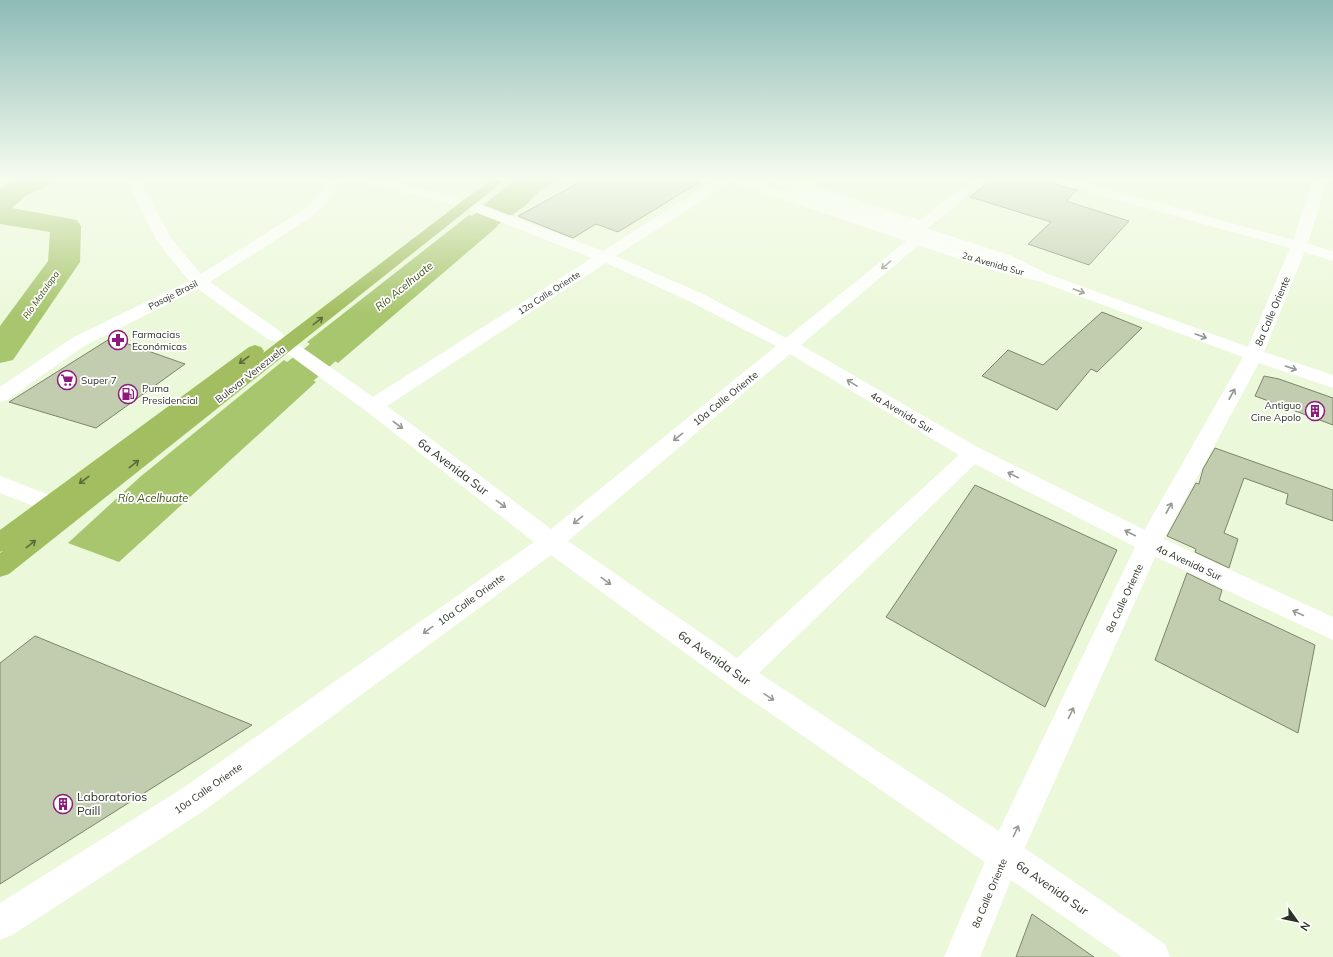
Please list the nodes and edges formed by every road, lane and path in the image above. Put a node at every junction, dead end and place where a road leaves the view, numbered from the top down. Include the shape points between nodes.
1 (156, 225) edge
2 (289, 225) edge
3 (441, 225) edge
4 (518, 225) edge
5 (655, 225) edge
6 (893, 225) edge
7 (896, 225) edge
8 (900, 225) edge
9 (927, 225) edge
10 (1221, 225) edge
11 (1305, 225) edge
12 (918, 232) junction
13 (1298, 246) junction
14 (1333, 256) edge
15 (605, 257) junction
16 (199, 282) junction
17 (286, 344) junction
18 (789, 346) junction
19 (1254, 355) junction
20 (1333, 382) edge
21 (0, 396) edge
22 (373, 406) junction
23 (973, 454) junction
24 (0, 484) edge
25 (52, 505) junction
26 (551, 542) junction
27 (0, 543) edge
28 (1149, 543) junction
29 (0, 567) edge
30 (1333, 629) edge
31 (738, 675) junction
32 (1005, 855) junction
33 (0, 923) edge
34 (962, 957) edge
35 (1152, 957) edge

1 - 16 street, 6a Avenida Sur via 164,240
2 - 16 street, Pasaje Brasil
3 - 17 highway, Bulevar Venezuela
4 - 15 street, 4a Avenida Sur
5 - 15 street, 12a Calle Oriente
6 - 12 street, 2a Avenida Sur
7 - 12 street, 2a Avenida Sur
8 - 12 street, 2a Avenida Sur
9 - 12 street, 10a Calle Oriente
10 - 13 street
11 - 13 street, 8a Calle Oriente
12 -> 18 street, 10a Calle Oriente
12 -> 19 street, 2a Avenida Sur via 1006,259 1042,277
13 - 14 street
13 - 19 street, 8a Calle Oriente
15 - 18 street, 4a Avenida Sur via 697,298
15 - 22 street, 12a Calle Oriente
16 - 17 street, 6a Avenida Sur
16 - 21 street, Pasaje Brasil via 78,342
17 - 22 street, 6a Avenida Sur
17 -> 25 highway, Bulevar Venezuela
29 -> 17 highway, Bulevar Venezuela
23 -> 18 street, 4a Avenida Sur
18 -> 26 street, 10a Calle Oriente
19 -> 20 street, 2a Avenida Sur
28 -> 19 street, 8a Calle Oriente
22 -> 26 street, 6a Avenida Sur
28 -> 23 street, 4a Avenida Sur
23 - 31 street
24 - 25 street
25 - 27 highway, Bulevar Venezuela
26 -> 31 street, 6a Avenida Sur
26 -> 33 street, 10a Calle Oriente via 194,799
30 -> 28 street, 4a Avenida Sur
32 -> 28 street, 8a Calle Oriente
31 -> 32 street, 6a Avenida Sur
32 - 34 street, 8a Calle Oriente
32 - 35 street, 6a Avenida Sur

